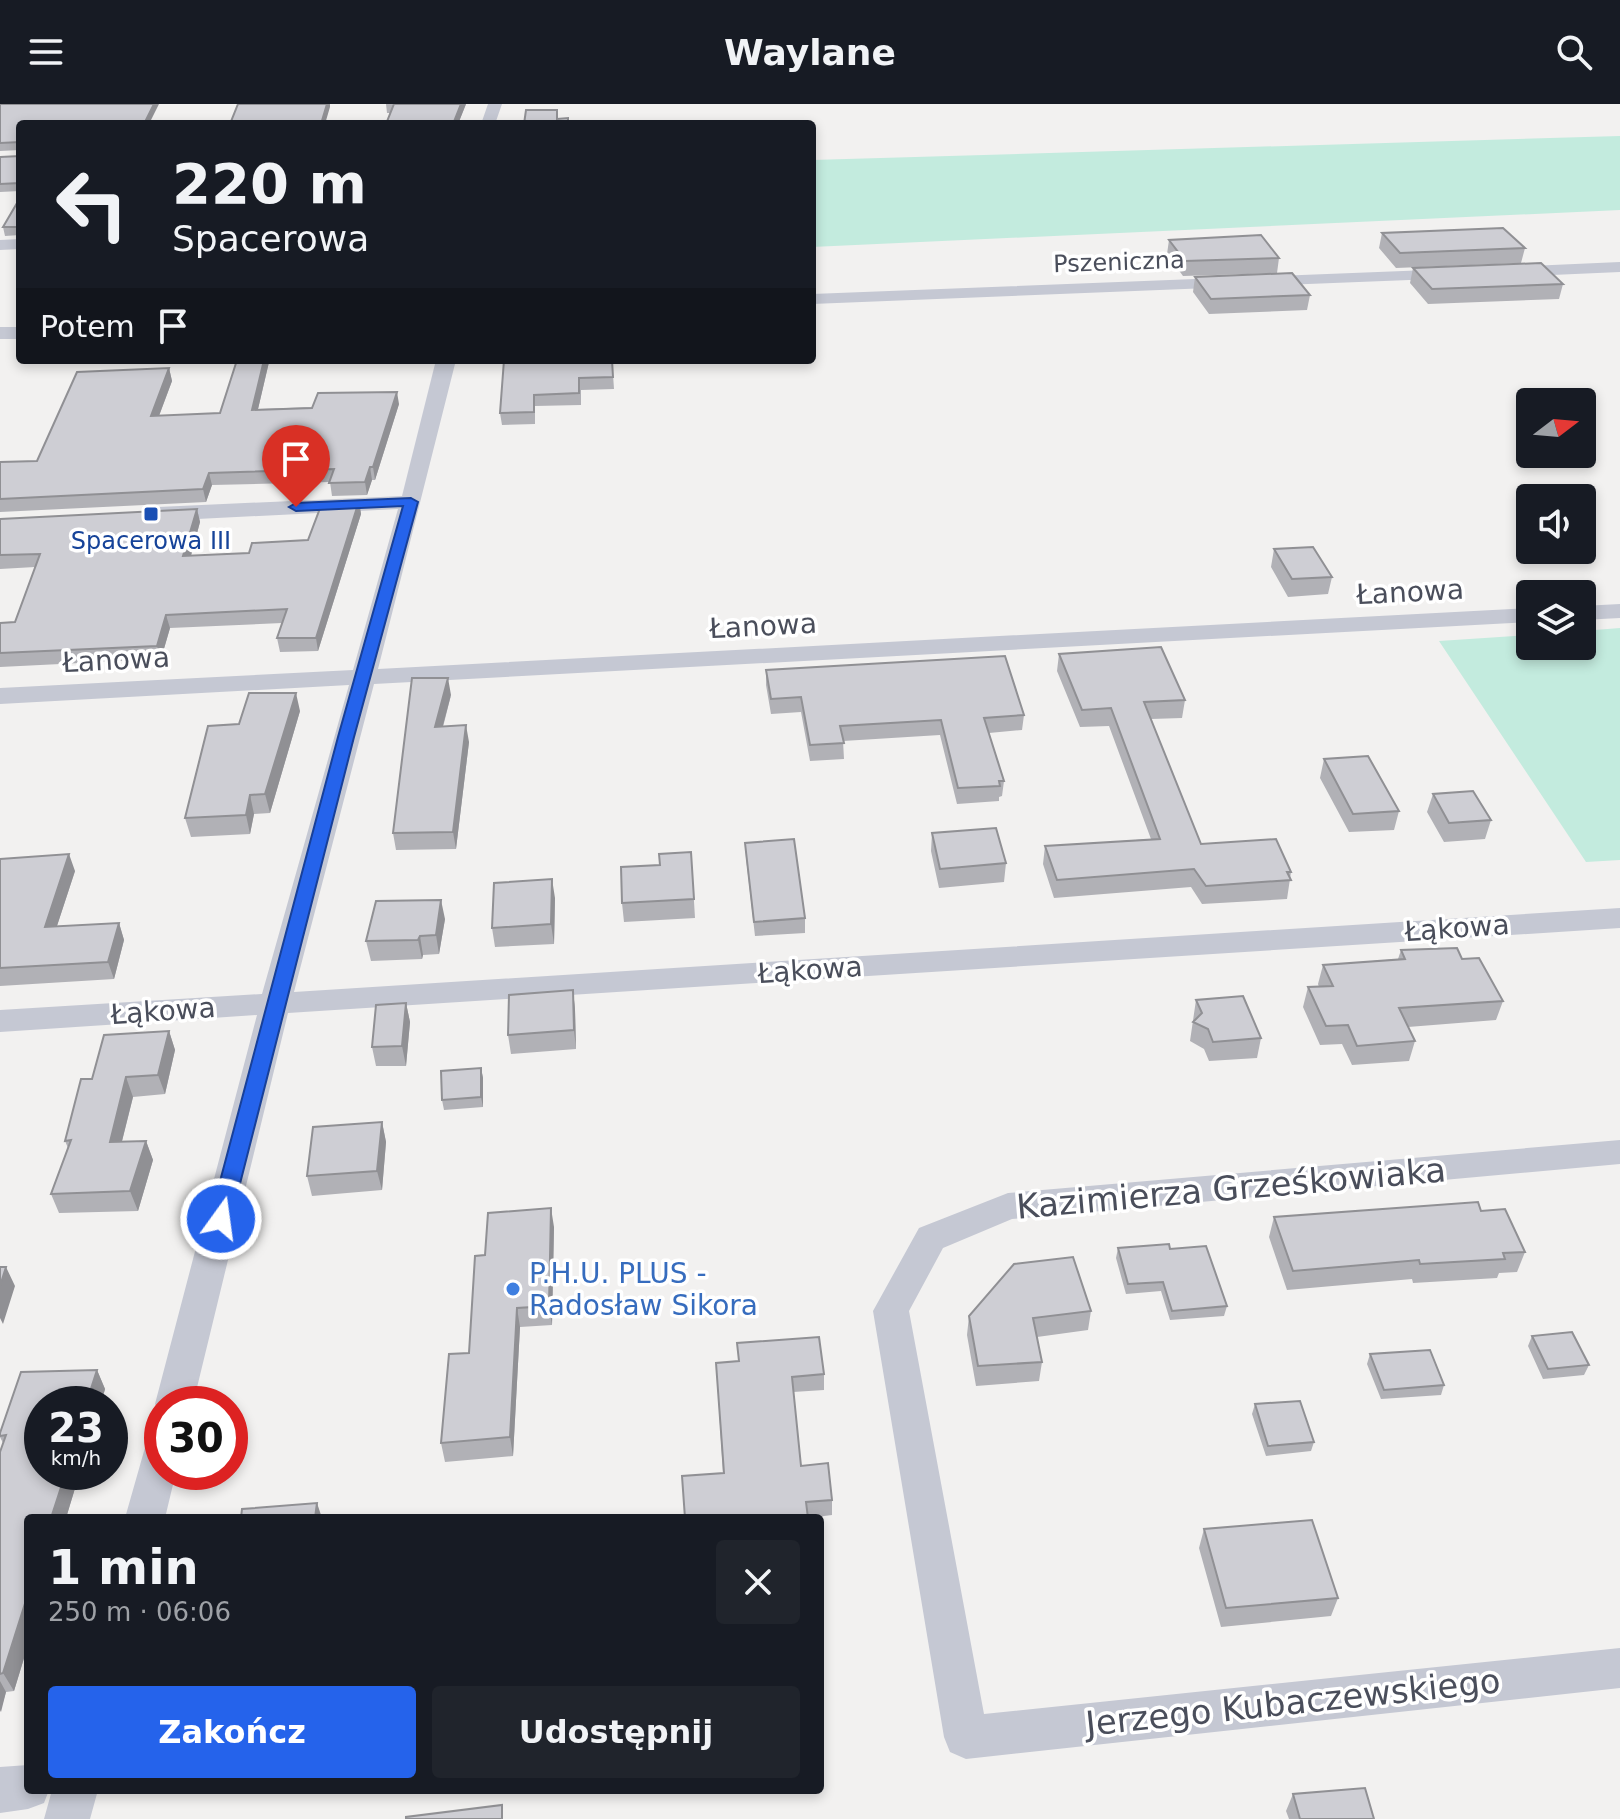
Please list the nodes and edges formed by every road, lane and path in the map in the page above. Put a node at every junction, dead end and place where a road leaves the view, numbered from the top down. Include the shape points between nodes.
1 (1620, 267) edge
2 (816, 299) edge
3 (445, 364) edge
4 (411, 502) junction
5 (136, 515) edge
6 (1620, 611) edge
7 (1596, 612) edge
8 (1516, 616) edge
9 (362, 678) junction
10 (0, 696) edge
11 (1620, 918) edge
12 (275, 1004) junction
13 (0, 1021) edge
14 (1620, 1152) edge
15 (179, 1386) edge
16 (152, 1490) edge
17 (146, 1514) edge
18 (1620, 1668) edge
19 (966, 1737) joint
20 (24, 1787) edge
21 (0, 1790) edge
22 (74, 1794) edge
23 (67, 1819) edge

1 - 2 street, Pszeniczna
3 - 4 street
4 - 5 street
4 - 9 street
6 - 7 street
8 - 9 street, Łanowa
9 - 10 street, Łanowa
9 - 12 street
11 - 12 street, Łąkowa
12 - 13 street, Łąkowa
12 - 15 street
14 - 19 street, Kazimierza Grześkowiaka via 1008,1206 931,1238 891,1311
16 - 17 street
18 - 19 street, Jerzego Kubaczewskiego
20 - 21 street
22 - 23 street

